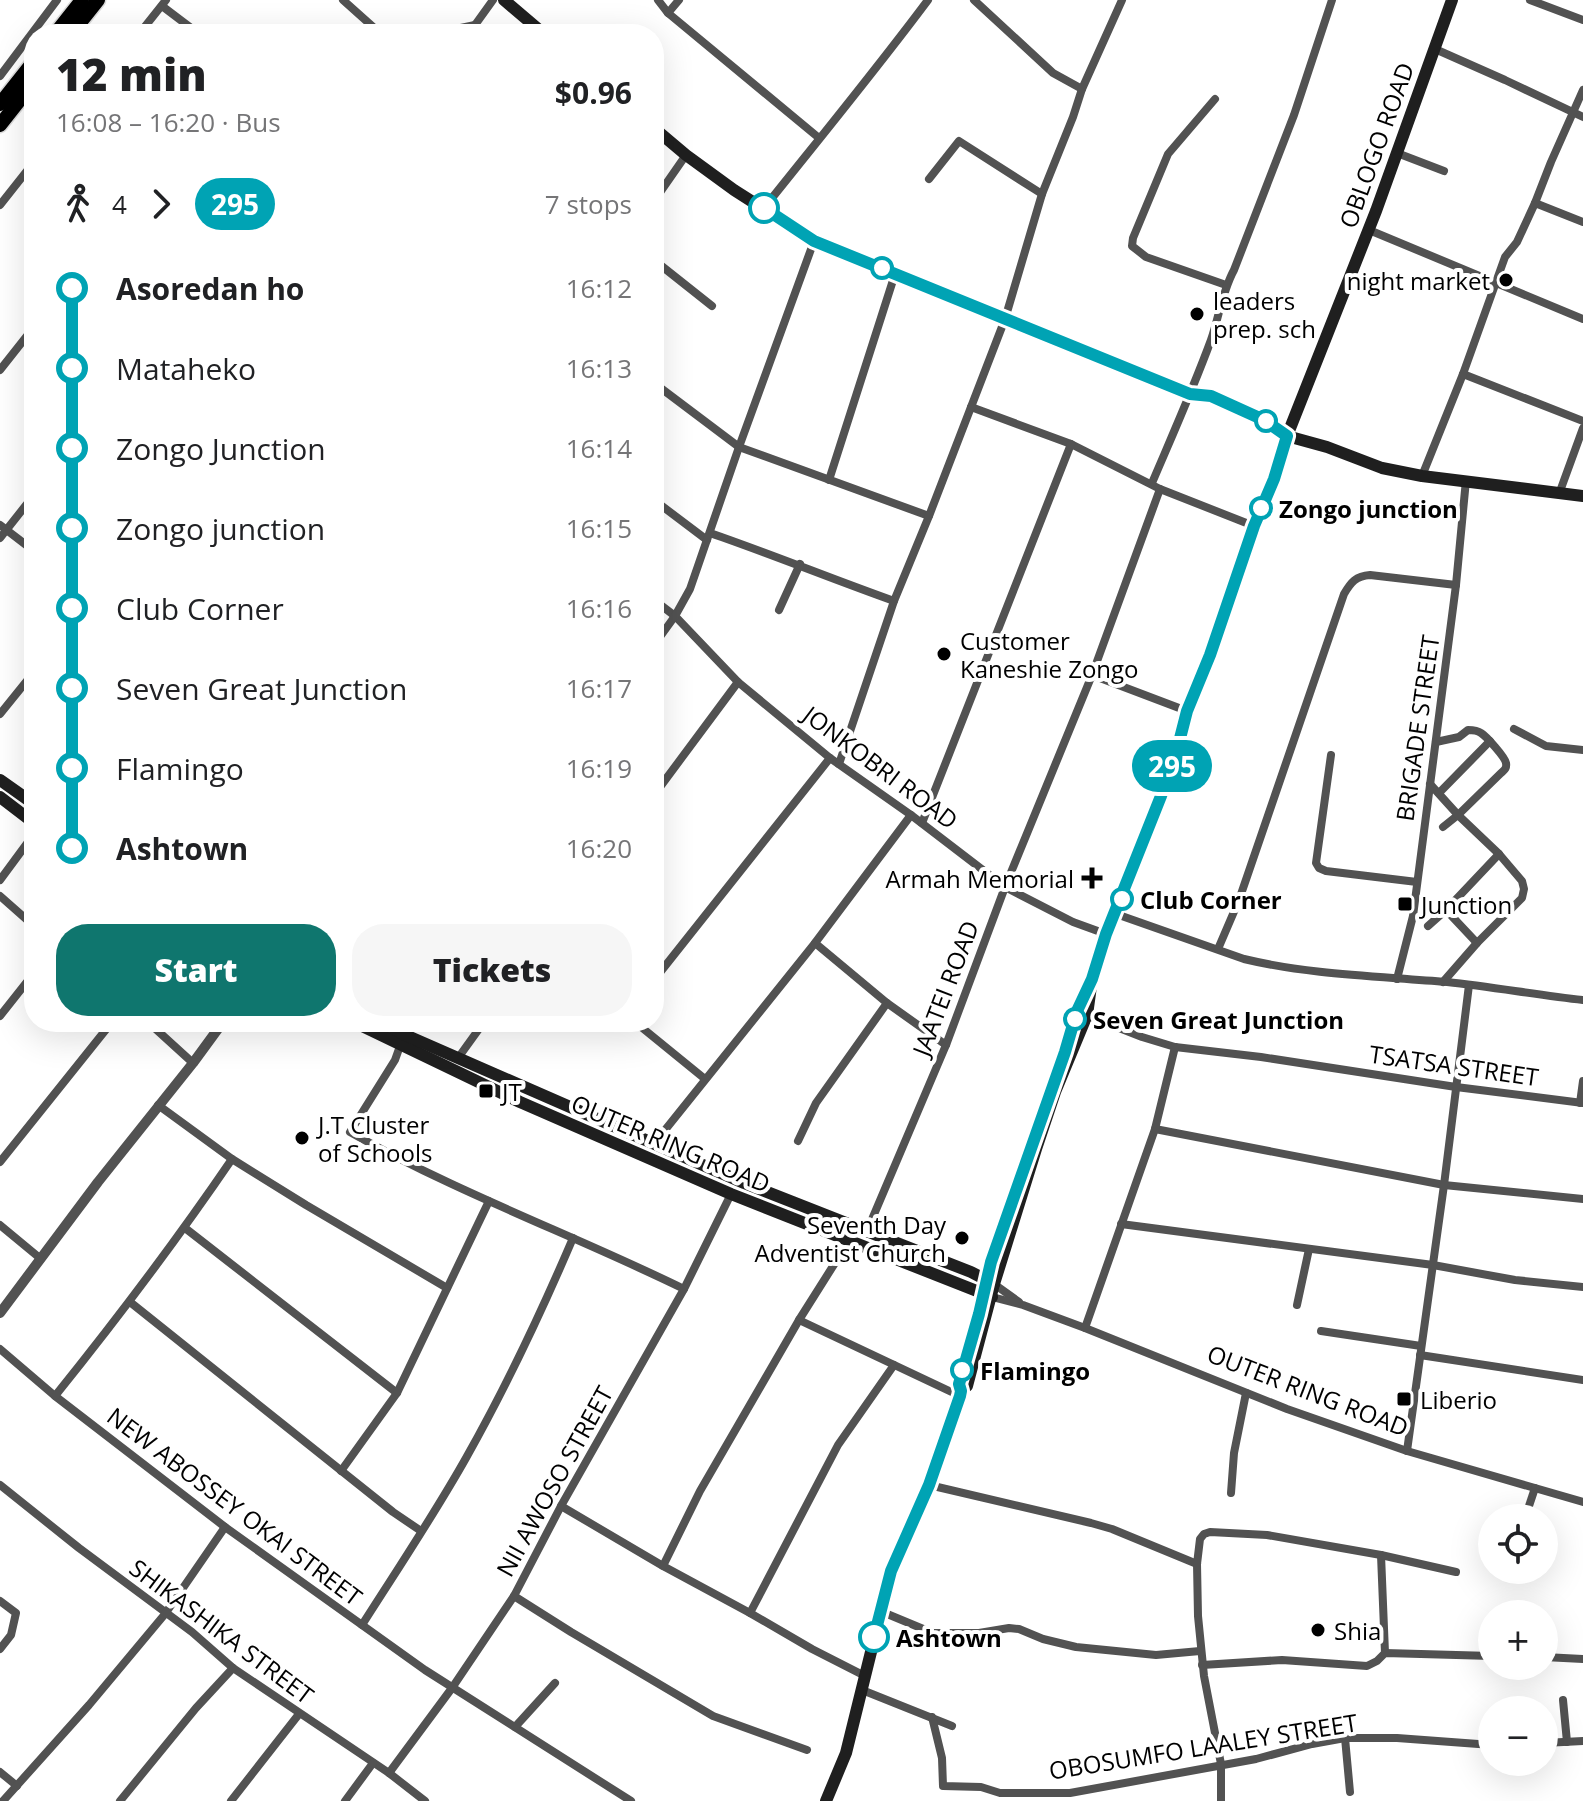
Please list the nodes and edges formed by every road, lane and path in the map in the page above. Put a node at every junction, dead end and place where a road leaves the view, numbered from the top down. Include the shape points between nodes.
1 (57, 0) edge
2 (82, 0) edge
3 (98, 0) edge
4 (343, 0) edge
5 (493, 0) edge
6 (504, 0) edge
7 (658, 0) edge
8 (679, 0) edge
9 (928, 0) edge
10 (974, 0) edge
11 (1122, 0) edge
12 (1332, 0) edge
13 (1452, 0) edge
14 (1530, 0) edge
15 (164, 3) edge
16 (668, 13) junction
17 (1583, 20) edge
18 (39, 24) edge
19 (63, 24) edge
20 (79, 24) edge
21 (147, 24) edge
22 (188, 24) edge
23 (370, 24) edge
24 (478, 24) edge
25 (532, 24) edge
26 (24, 44) edge
27 (1435, 49) junction
28 (24, 73) edge
29 (0, 76) edge
30 (1082, 89) junction
31 (1583, 90) edge
32 (24, 95) edge
33 (2, 99) edge
34 (1215, 99) dead end
35 (1578, 115) edge
36 (0, 125) edge
37 (664, 136) edge
38 (819, 138) junction
39 (1397, 153) junction
40 (686, 155) junction
41 (1444, 171) dead end
42 (24, 175) edge
43 (929, 179) dead end
44 (664, 187) edge
45 (1042, 194) junction
46 (1535, 203) junction
47 (0, 205) edge
48 (764, 208) junction
49 (1583, 222) edge
50 (1369, 230) junction
51 (814, 241) junction
52 (664, 268) edge
53 (895, 274) junction
54 (1496, 283) junction
55 (1226, 285) junction
56 (712, 306) dead end
57 (1005, 319) junction
58 (1583, 319) edge
59 (24, 340) edge
60 (0, 370) edge
61 (1463, 374) junction
62 (664, 391) edge
63 (1190, 394) junction
64 (971, 407) junction
65 (1583, 421) edge
66 (1583, 428) edge
67 (1287, 436) junction
68 (1071, 444) junction
69 (739, 447) junction
70 (1422, 476) junction
71 (829, 480) junction
72 (1466, 480) junction
73 (1152, 483) junction
74 (1160, 489) junction
75 (1559, 494) junction
76 (1583, 496) edge
77 (24, 505) edge
78 (664, 507) edge
79 (929, 516) junction
80 (1254, 526) junction
81 (3, 527) edge
82 (708, 536) junction
83 (0, 538) edge
84 (24, 543) edge
85 (800, 564) junction
86 (1456, 585) junction
87 (894, 601) junction
88 (664, 608) edge
89 (779, 610) dead end
90 (675, 616) junction
91 (664, 631) edge
92 (1092, 675) junction
93 (738, 682) junction
94 (24, 684) edge
95 (1187, 711) junction
96 (0, 714) edge
97 (1514, 729) dead end
98 (1490, 741) junction
99 (1436, 742) junction
100 (1583, 750) edge
101 (1331, 755) dead end
102 (830, 758) junction
103 (839, 764) junction
104 (0, 780) edge
105 (664, 782) edge
106 (1430, 784) junction
107 (1439, 793) junction
108 (0, 797) edge
109 (24, 797) edge
110 (24, 815) edge
111 (911, 815) junction
112 (1458, 815) junction
113 (922, 823) junction
114 (1443, 827) dead end
115 (24, 848) edge
116 (1499, 854) junction
117 (0, 880) edge
118 (1417, 882) junction
119 (1005, 887) junction
120 (0, 896) edge
121 (1446, 910) junction
122 (1116, 914) junction
123 (24, 917) edge
124 (1428, 926) dead end
125 (1106, 934) junction
126 (815, 943) junction
127 (1477, 943) junction
128 (1218, 949) junction
129 (664, 967) edge
130 (1397, 979) junction
131 (1443, 982) junction
132 (1469, 985) junction
133 (24, 986) edge
134 (1583, 1000) edge
135 (887, 1003) junction
136 (1082, 1013) junction
137 (0, 1016) edge
138 (104, 1032) edge
139 (159, 1032) edge
140 (216, 1032) edge
141 (376, 1032) edge
142 (400, 1032) edge
143 (477, 1032) edge
144 (647, 1032) edge
145 (946, 1045) junction
146 (400, 1046) junction
147 (1175, 1047) junction
148 (458, 1058) junction
149 (193, 1063) junction
150 (705, 1079) junction
151 (1583, 1081) edge
152 (1456, 1087) junction
153 (1582, 1103) edge
154 (158, 1105) junction
155 (1155, 1129) junction
156 (798, 1141) dead end
157 (653, 1145) junction
158 (232, 1159) junction
159 (0, 1162) edge
160 (1444, 1185) junction
161 (731, 1194) junction
162 (1583, 1199) edge
163 (489, 1201) junction
164 (1121, 1224) junction
165 (0, 1225) edge
166 (185, 1228) junction
167 (867, 1231) junction
168 (573, 1238) junction
169 (1309, 1249) junction
170 (840, 1255) dead end
171 (41, 1259) junction
172 (1433, 1265) junction
173 (1583, 1287) edge
174 (447, 1288) junction
175 (989, 1288) junction
176 (684, 1289) junction
177 (130, 1302) junction
178 (1297, 1305) dead end
179 (0, 1313) edge
180 (799, 1320) junction
181 (1085, 1328) junction
182 (1321, 1331) dead end
183 (0, 1349) edge
184 (1421, 1351) junction
185 (894, 1365) junction
186 (1583, 1380) edge
187 (397, 1393) junction
188 (961, 1393) junction
189 (1246, 1393) junction
190 (55, 1396) junction
191 (1407, 1451) junction
192 (341, 1471) junction
193 (0, 1485) edge
194 (929, 1485) junction
195 (1535, 1488) junction
196 (1231, 1493) dead end
197 (1583, 1502) edge
198 (1530, 1504) edge
199 (561, 1506) junction
200 (225, 1527) junction
201 (421, 1531) junction
202 (1381, 1555) junction
203 (1197, 1564) junction
204 (663, 1566) junction
205 (1456, 1572) dead end
206 (514, 1596) junction
207 (0, 1601) edge
208 (880, 1611) junction
209 (750, 1613) junction
210 (165, 1614) junction
211 (362, 1625) junction
212 (0, 1649) edge
213 (1200, 1651) junction
214 (1385, 1653) junction
215 (1478, 1656) edge
216 (1558, 1658) edge
217 (1583, 1659) edge
218 (1202, 1665) junction
219 (233, 1668) junction
220 (865, 1676) junction
221 (555, 1683) dead end
222 (452, 1688) junction
223 (862, 1690) junction
224 (1563, 1700) dead end
225 (299, 1714) junction
226 (932, 1717) junction
227 (952, 1726) dead end
228 (515, 1727) junction
229 (1345, 1738) junction
230 (1583, 1741) edge
231 (1558, 1742) edge
232 (1567, 1742) junction
233 (1478, 1744) edge
234 (807, 1750) dead end
235 (373, 1763) junction
236 (1221, 1764) junction
237 (0, 1772) edge
238 (389, 1773) junction
239 (17, 1786) junction
240 (1350, 1792) dead end
241 (3, 1801) edge
242 (120, 1801) edge
243 (231, 1801) edge
244 (345, 1801) edge
245 (425, 1801) edge
246 (631, 1801) edge
247 (826, 1801) edge
248 (1221, 1801) edge

1 - 18 street
2 - 19 highway
3 - 20 highway
4 - 23 street
5 - 24 street
6 - 25 main road
7 - 16 street
8 - 16 street
9 - 38 street
10 - 30 street via 1053,73
11 - 30 street
12 - 55 street via 1294,115
13 - 27 main road, OBLOGO ROAD
14 - 17 street
15 - 21 street
15 - 22 street
16 - 38 street
26 - 29 street
27 - 35 street
27 - 39 main road, OBLOGO ROAD
28 - 33 highway
30 - 45 street
31 - 35 street
32 - 36 highway
34 - 55 street via 1168,154 1132,246 1146,257
35 - 46 street
37 - 40 main road
38 - 48 street
39 - 41 street
39 - 50 main road, OBLOGO ROAD
40 - 44 street
40 - 48 main road
42 - 47 street
43 - 45 street via 959,141
45 - 57 street
46 - 49 street
46 - 54 street
48 - 51 main road
50 - 54 street
50 - 67 main road, OBLOGO ROAD
51 - 53 main road
51 - 69 street
52 - 56 street
53 - 57 main road
53 - 71 street
54 - 58 street
54 - 61 street
55 - 63 street
57 - 63 main road
57 - 64 street
59 - 60 street
61 - 65 street
61 - 70 street
62 - 69 street
63 - 67 main road via 1211,396
63 - 73 street
64 - 68 street
64 - 79 street
66 - 75 street
67 - 70 main road
67 - 80 main road, OBLOGO ROAD
68 - 73 street
68 - 113 street
69 - 71 street
69 - 82 street
70 - 72 main road
71 - 79 street
72 - 75 main road
72 - 86 street, BRIGADE STREET
73 - 74 street
74 - 80 street
74 - 92 street, JAATEI ROAD
75 - 76 main road
77 - 81 street
78 - 82 street
79 - 87 street
80 - 95 main road, OBLOGO ROAD
81 - 83 street
81 - 84 street
82 - 85 street
82 - 90 street
85 - 87 street
85 - 89 street
86 - 99 street, BRIGADE STREET
86 - 128 street via 1370,575 1349,585
87 - 103 street
88 - 90 street, JONKOBRI ROAD
90 - 91 street
90 - 93 street, JONKOBRI ROAD
92 - 95 street
92 - 119 street, JAATEI ROAD
93 - 102 street, JONKOBRI ROAD
93 - 105 street
94 - 96 street
95 - 122 main road, OBLOGO ROAD
97 - 100 street via 1546,746
98 - 99 street via 1468,730
98 - 107 street
98 - 112 street via 1506,769
99 - 106 street, BRIGADE STREET
101 - 118 street via 1319,868
102 - 103 street, JONKOBRI ROAD
102 - 129 street
103 - 111 street, JONKOBRI ROAD
104 - 109 main road
106 - 107 street
106 - 118 street, BRIGADE STREET
107 - 112 street
108 - 110 main road
111 - 113 street, JONKOBRI ROAD
111 - 126 street
112 - 114 street
112 - 116 street
113 - 119 street, JONKOBRI ROAD
115 - 117 street
116 - 121 street
116 - 127 street via 1522,881 1522,898
118 - 130 street, BRIGADE STREET
119 - 125 street, JONKOBRI ROAD
119 - 145 street, JAATEI ROAD
120 - 123 street
121 - 124 street
121 - 127 street
122 - 125 main road, OBLOGO ROAD
122 - 128 street
125 - 136 main road, OBLOGO ROAD
126 - 135 street
126 - 150 street
127 - 131 street
128 - 130 street via 1293,968
130 - 131 street
131 - 132 street
132 - 134 street
132 - 152 street
133 - 137 street
135 - 145 street
135 - 156 street via 816,1103
136 - 147 street, TSATSA STREET
136 - 175 main road, OBLOGO ROAD
138 - 159 street
139 - 149 street
140 - 149 street
141 - 146 main road, OUTER RING ROAD
142 - 148 main road, OUTER RING ROAD
143 - 148 street
144 - 150 street
145 - 167 street, JAATEI ROAD
146 - 161 main road, OUTER RING ROAD
146 - 163 street via 350,1132
147 - 152 street, TSATSA STREET
147 - 155 street
148 - 157 main road, OUTER RING ROAD
149 - 154 street
150 - 157 street
151 - 153 street
152 - 153 street, TSATSA STREET
152 - 160 street
154 - 158 street
154 - 171 street
155 - 160 street
155 - 164 street
157 - 167 main road, OUTER RING ROAD
158 - 166 street
158 - 174 street
160 - 162 street
160 - 172 street
161 - 175 main road, OUTER RING ROAD
161 - 176 street, NII AWOSO STREET
163 - 168 street
163 - 174 street
164 - 169 street
164 - 181 street
165 - 171 street
166 - 177 street
166 - 187 street
167 - 175 main road, OUTER RING ROAD
168 - 176 street
168 - 201 street via 515,1365
169 - 172 street
169 - 178 street
170 - 180 street
171 - 179 street
172 - 173 street
172 - 184 street
174 - 187 street
175 - 181 street, OUTER RING ROAD
175 - 188 main road, OBLOGO ROAD
176 - 199 street, NII AWOSO STREET
177 - 190 street
177 - 192 street
180 - 185 street
180 - 204 street
181 - 189 street, OUTER RING ROAD
182 - 184 street
183 - 190 street, NEW ABOSSEY OKAI STREET
184 - 186 street
184 - 191 street
185 - 188 street
185 - 209 street via 838,1445
187 - 192 street
188 - 194 main road, OBLOGO ROAD
189 - 191 street, OUTER RING ROAD
189 - 196 street
190 - 200 street, NEW ABOSSEY OKAI STREET
191 - 195 street, OUTER RING ROAD
192 - 201 street
193 - 210 street, SHIKASHIKA STREET
194 - 203 street via 1091,1523
194 - 208 main road, OBLOGO ROAD via 891,1571
195 - 197 street, OUTER RING ROAD
195 - 198 street
199 - 204 street
199 - 206 street, NII AWOSO STREET
200 - 210 street
200 - 211 street, NEW ABOSSEY OKAI STREET
201 - 211 street
202 - 203 street via 1267,1535 1210,1532 1200,1539
202 - 205 street
202 - 214 street
203 - 213 street
204 - 209 street
206 - 222 street, NII AWOSO STREET
206 - 234 street via 713,1716
207 - 212 street via 16,1613 11,1635
208 - 213 street via 933,1633 1009,1628 1090,1648 1156,1655
208 - 220 main road, OBLOGO ROAD
209 - 220 street
210 - 219 street, SHIKASHIKA STREET
210 - 239 street
211 - 222 street, NEW ABOSSEY OKAI STREET
213 - 218 street
214 - 215 street
214 - 218 street via 1367,1666 1282,1660
216 - 217 street
218 - 236 street
219 - 225 street, SHIKASHIKA STREET
219 - 242 street
220 - 223 main road, OBLOGO ROAD
221 - 228 street
222 - 228 street, NEW ABOSSEY OKAI STREET
222 - 238 street, NII AWOSO STREET
223 - 226 street
223 - 247 main road, OBLOGO ROAD via 846,1753
224 - 232 street
225 - 235 street, SHIKASHIKA STREET
225 - 243 street
226 - 227 street
226 - 236 street, OBOSUMFO LAALEY STREET via 947,1787 1070,1793
228 - 246 street, NEW ABOSSEY OKAI STREET
229 - 233 street, OBOSUMFO LAALEY STREET
229 - 236 street, OBOSUMFO LAALEY STREET
229 - 240 street
230 - 232 street
231 - 232 street
235 - 238 street, SHIKASHIKA STREET
235 - 244 street
236 - 248 street
237 - 239 street
238 - 245 street, SHIKASHIKA STREET
239 - 241 street

